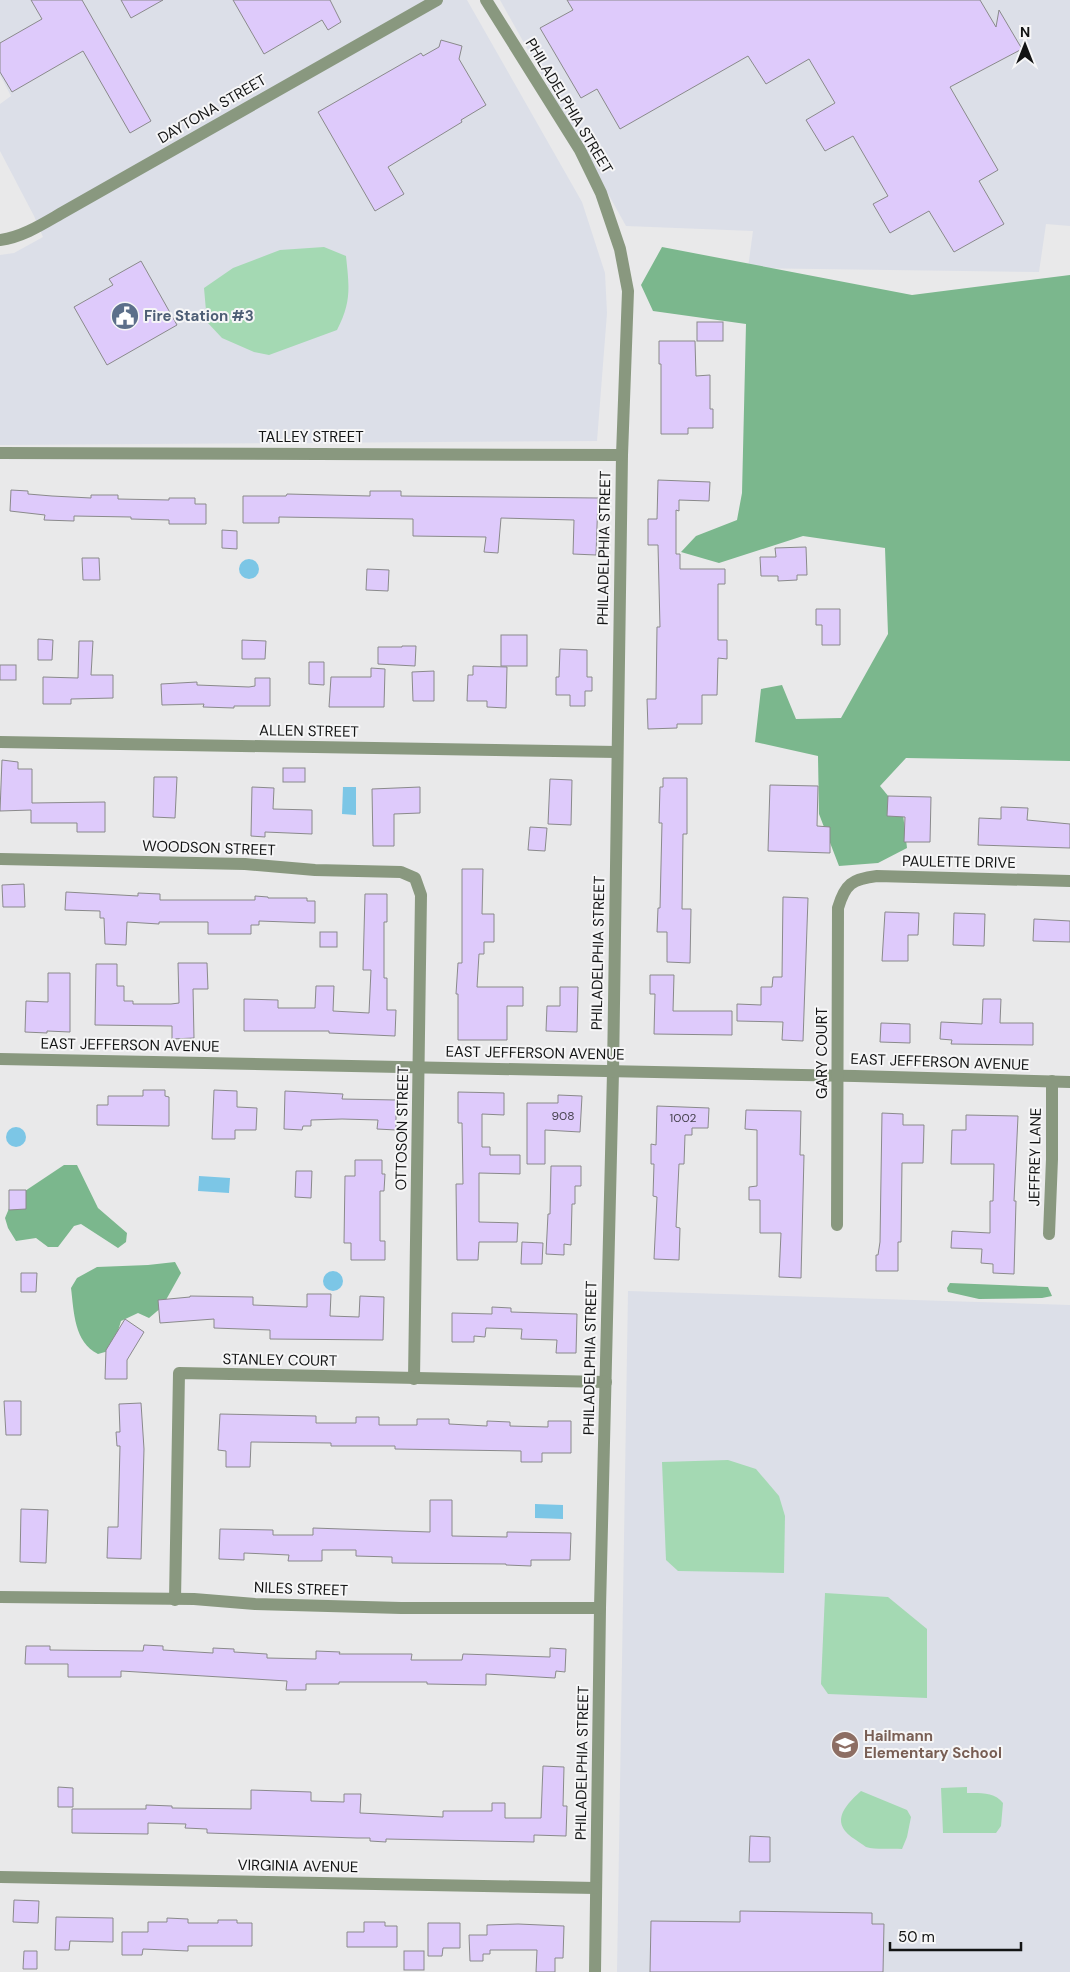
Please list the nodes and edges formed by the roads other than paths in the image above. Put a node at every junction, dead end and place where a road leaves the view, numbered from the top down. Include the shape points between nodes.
1 (437, 0) edge
2 (486, 0) edge
3 (0, 240) edge
4 (0, 454) edge
5 (622, 455) junction
6 (0, 742) edge
7 (618, 752) junction
8 (0, 860) edge
9 (416, 878) joint
10 (1070, 881) edge
11 (849, 884) joint
12 (0, 1059) edge
13 (419, 1067) junction
14 (613, 1072) junction
15 (838, 1076) junction
16 (1052, 1081) junction
17 (1070, 1082) edge
18 (837, 1225) dead end
19 (1049, 1234) dead end
20 (414, 1379) junction
21 (606, 1382) junction
22 (0, 1597) edge
23 (175, 1600) junction
24 (600, 1608) junction
25 (0, 1877) edge
26 (596, 1888) junction
27 (595, 1972) edge

1 - 3 street, DAYTONA STREET via 60,214 27,232
2 - 5 street, PHILADELPHIA STREET via 580,150 601,193 620,249 628,290
4 - 5 street, TALLEY STREET
5 - 7 street, PHILADELPHIA STREET
6 - 7 street, ALLEN STREET
7 - 14 street, PHILADELPHIA STREET
8 - 9 street, WOODSON STREET via 245,864 401,872
9 - 13 street, OTTOSON STREET via 421,895
10 - 11 street, PAULETTE DRIVE via 877,876
11 - 15 street, GARY COURT via 838,908
12 - 13 street, EAST JEFFERSON AVENUE
13 - 14 street, EAST JEFFERSON AVENUE
13 - 20 street, OTTOSON STREET
14 - 15 street, EAST JEFFERSON AVENUE
14 - 21 street, PHILADELPHIA STREET
15 - 16 street, EAST JEFFERSON AVENUE
15 - 18 street, GARY COURT
16 - 17 street, EAST JEFFERSON AVENUE
16 - 19 street, JEFFREY LANE
20 - 21 street, STANLEY COURT
20 - 23 street, STANLEY COURT via 179,1374
21 - 24 street, PHILADELPHIA STREET
22 - 23 street, NILES STREET
23 - 24 street, NILES STREET via 418,1608
24 - 26 street, PHILADELPHIA STREET
25 - 26 street, VIRGINIA AVENUE
26 - 27 street, PHILADELPHIA STREET

